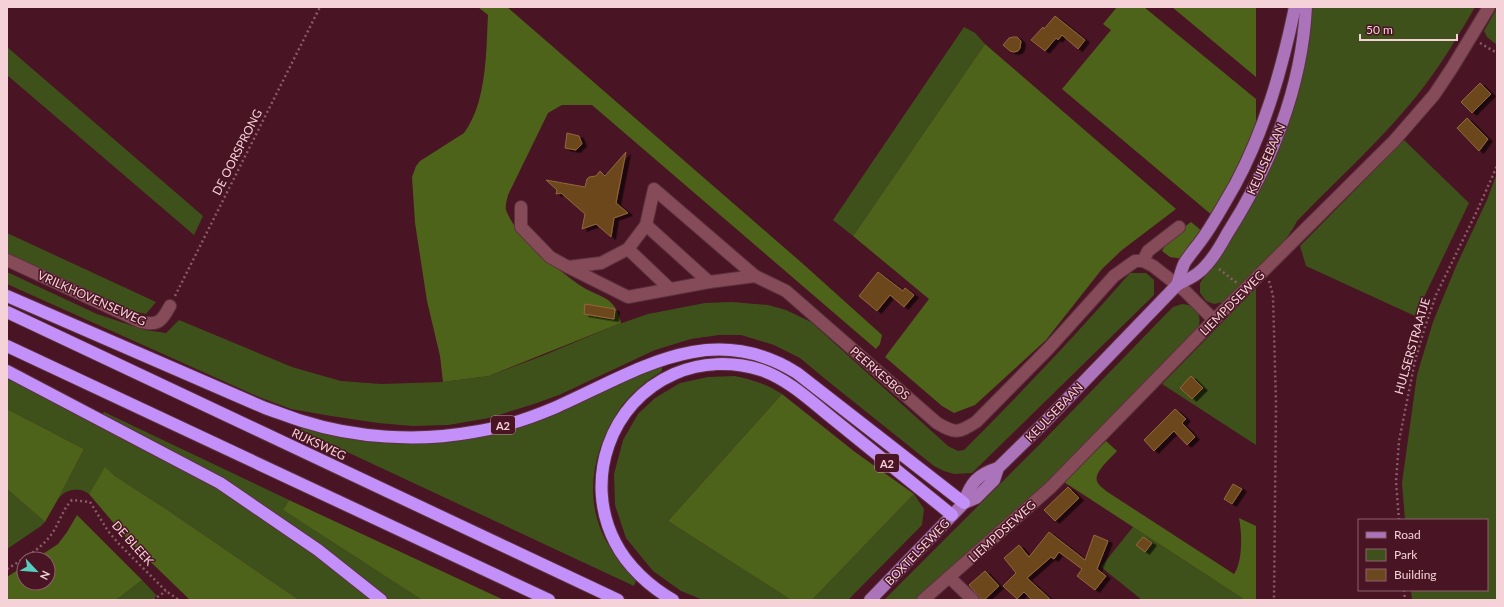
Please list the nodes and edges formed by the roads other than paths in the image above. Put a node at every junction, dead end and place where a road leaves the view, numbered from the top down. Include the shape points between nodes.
1 (1295, 7) edge
2 (1306, 7) edge
3 (1489, 7) edge
4 (521, 207) dead end
5 (646, 225) junction
6 (1179, 227) dead end
7 (628, 249) junction
8 (7, 260) edge
9 (1143, 261) junction
10 (568, 266) junction
11 (755, 276) junction
12 (710, 282) junction
13 (1177, 285) junction
14 (670, 289) junction
15 (7, 296) edge
16 (170, 306) road end
17 (7, 312) edge
18 (1214, 320) junction
19 (7, 346) edge
20 (7, 371) edge
21 (998, 468) joint
22 (964, 503) junction
23 (952, 515) junction
24 (949, 577) junction
25 (381, 600) edge
26 (549, 600) edge
27 (618, 600) edge
28 (673, 600) edge
29 (870, 600) edge
30 (923, 600) edge
31 (973, 600) edge

1 - 13 main road, KEULSEBAAN via 1276,86 1259,133 1218,214 1185,262
2 - 13 main road, KEULSEBAAN via 1303,38 1290,96 1266,162 1238,217 1209,261 1199,273
3 - 18 street, LIEMPDSEWEG via 1434,95 1394,141
4 - 10 street via 521,227 550,257
5 - 7 street
5 - 11 street, PEERKESBOS via 654,189
5 - 12 street
6 - 9 street via 1148,251
7 - 10 street via 601,263
7 - 14 street
8 - 16 street, VRILKHOVENSEWEG via 141,322 154,324 160,321
9 - 11 street, PEERKESBOS via 1135,261 1114,276 1049,348 976,422 961,431 950,431 937,424 786,291
9 - 13 street
10 - 14 street via 628,296
11 - 12 street
12 - 14 street
13 - 18 street
13 - 21 main road, KEULSEBAAN
15 - 22 highway, A2 via 265,408 328,428 379,436 422,437 472,432 516,421 552,408 638,369 682,354 713,349 749,352 783,364 797,373
17 - 27 highway, RIJKSWEG
18 - 24 street, LIEMPDSEWEG via 1050,488
19 - 26 highway
20 - 25 highway via 220,483 318,550
21 - 22 main road, BOXTELSEWEG via 994,480 976,498
22 - 23 main road, BOXTELSEWEG
23 - 28 highway, A2 via 781,379 743,365 708,364 694,367 665,378 640,396 630,407 614,432 601,472 603,508 615,543 639,574
23 - 29 main road, BOXTELSEWEG
24 - 30 street
24 - 31 street

